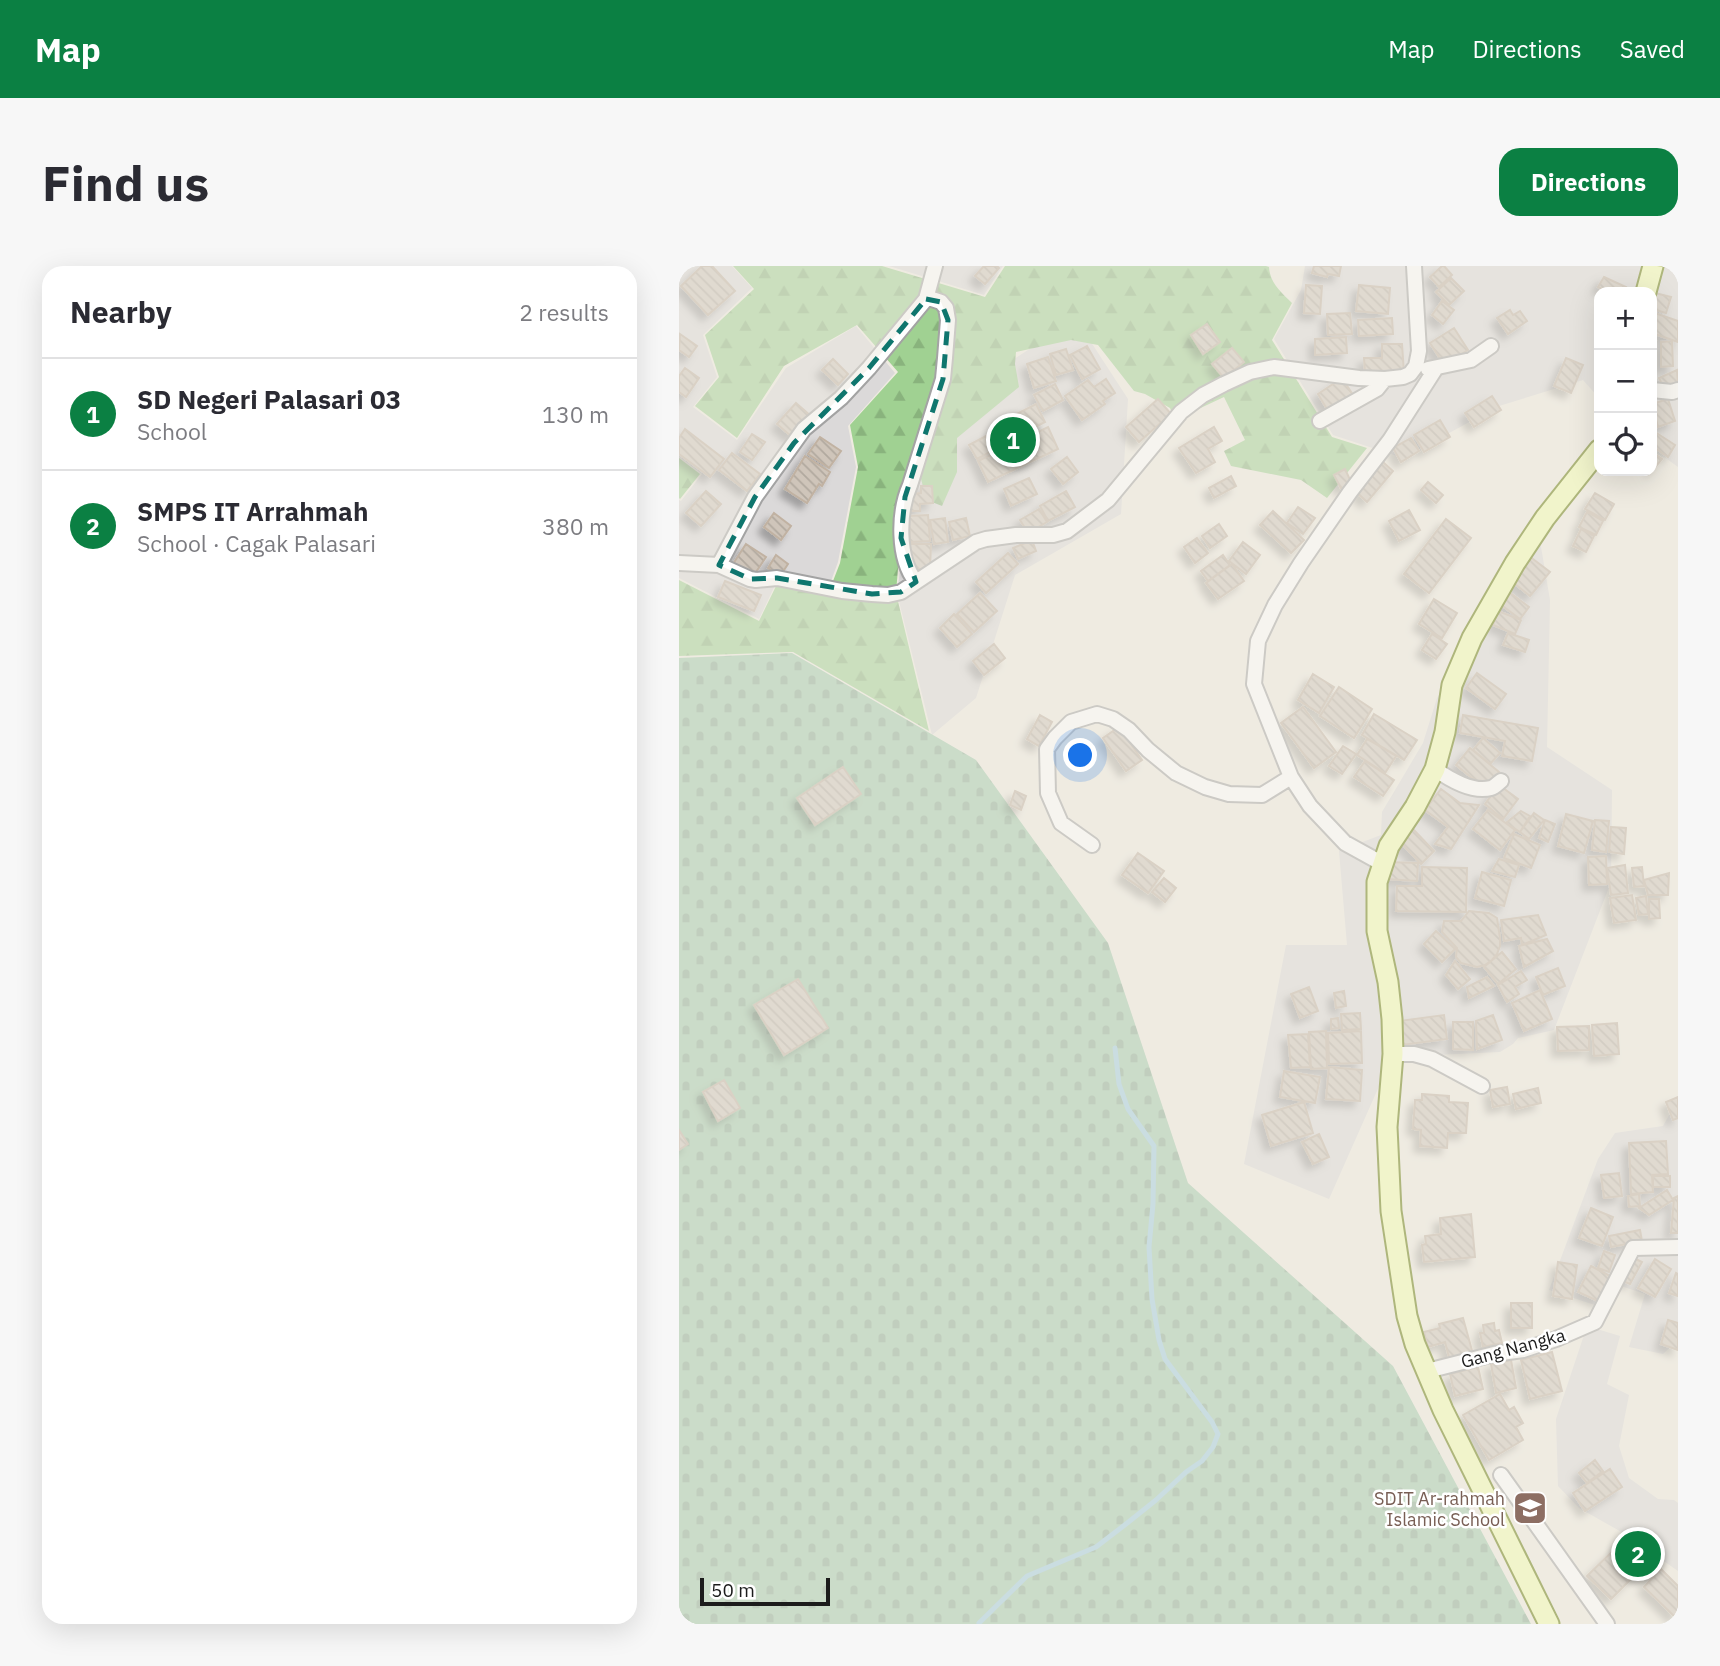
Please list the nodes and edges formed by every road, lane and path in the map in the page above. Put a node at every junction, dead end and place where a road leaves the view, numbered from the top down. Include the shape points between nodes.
1 (935, 266) edge
2 (1414, 266) edge
3 (1653, 266) edge
4 (1647, 287) edge
5 (926, 299) junction
6 (1491, 346) dead end
7 (1416, 366) junction
8 (1436, 368) junction
9 (1385, 379) junction
10 (1657, 390) edge
11 (1678, 390) edge
12 (1320, 421) dead end
13 (1594, 456) edge
14 (679, 563) edge
15 (719, 565) junction
16 (916, 582) junction
17 (1435, 769) junction
18 (1291, 777) junction
19 (1501, 781) dead end
20 (1092, 845) dead end
21 (1383, 864) junction
22 (1393, 1054) junction
23 (1482, 1086) dead end
24 (1678, 1247) edge
25 (1427, 1371) junction
26 (1501, 1475) dead end
27 (1549, 1624) edge
28 (1607, 1624) edge

1 - 5 street
2 - 7 street
3 - 4 main road
5 - 15 street via 841,398 804,429 755,497
5 - 16 street via 941,302 948,320 943,379 905,497 901,538 908,570
6 - 8 street via 1471,360
7 - 8 street
7 - 9 street via 1403,377
8 - 18 street via 1301,563 1258,640 1254,684
9 - 12 street via 1377,389
9 - 16 street via 1274,367 1250,372 1181,412 1108,500 1067,531 986,539
10 - 11 street
13 - 17 main road via 1545,518 1472,638 1452,685
14 - 15 street
15 - 16 street via 750,579 777,578 872,594 901,592
17 - 19 street via 1477,788 1491,788
17 - 21 main road
18 - 20 street via 1262,795 1229,794 1176,773 1113,719 1097,714 1071,722 1047,749 1048,793 1061,823
18 - 21 street via 1345,843
21 - 22 main road via 1377,882 1377,931 1388,982
22 - 23 street via 1432,1059
22 - 25 main road via 1387,1127 1391,1211 1407,1316
24 - 25 street, Gang Nangka via 1633,1248 1595,1322 1523,1350
25 - 27 main road
26 - 28 street

